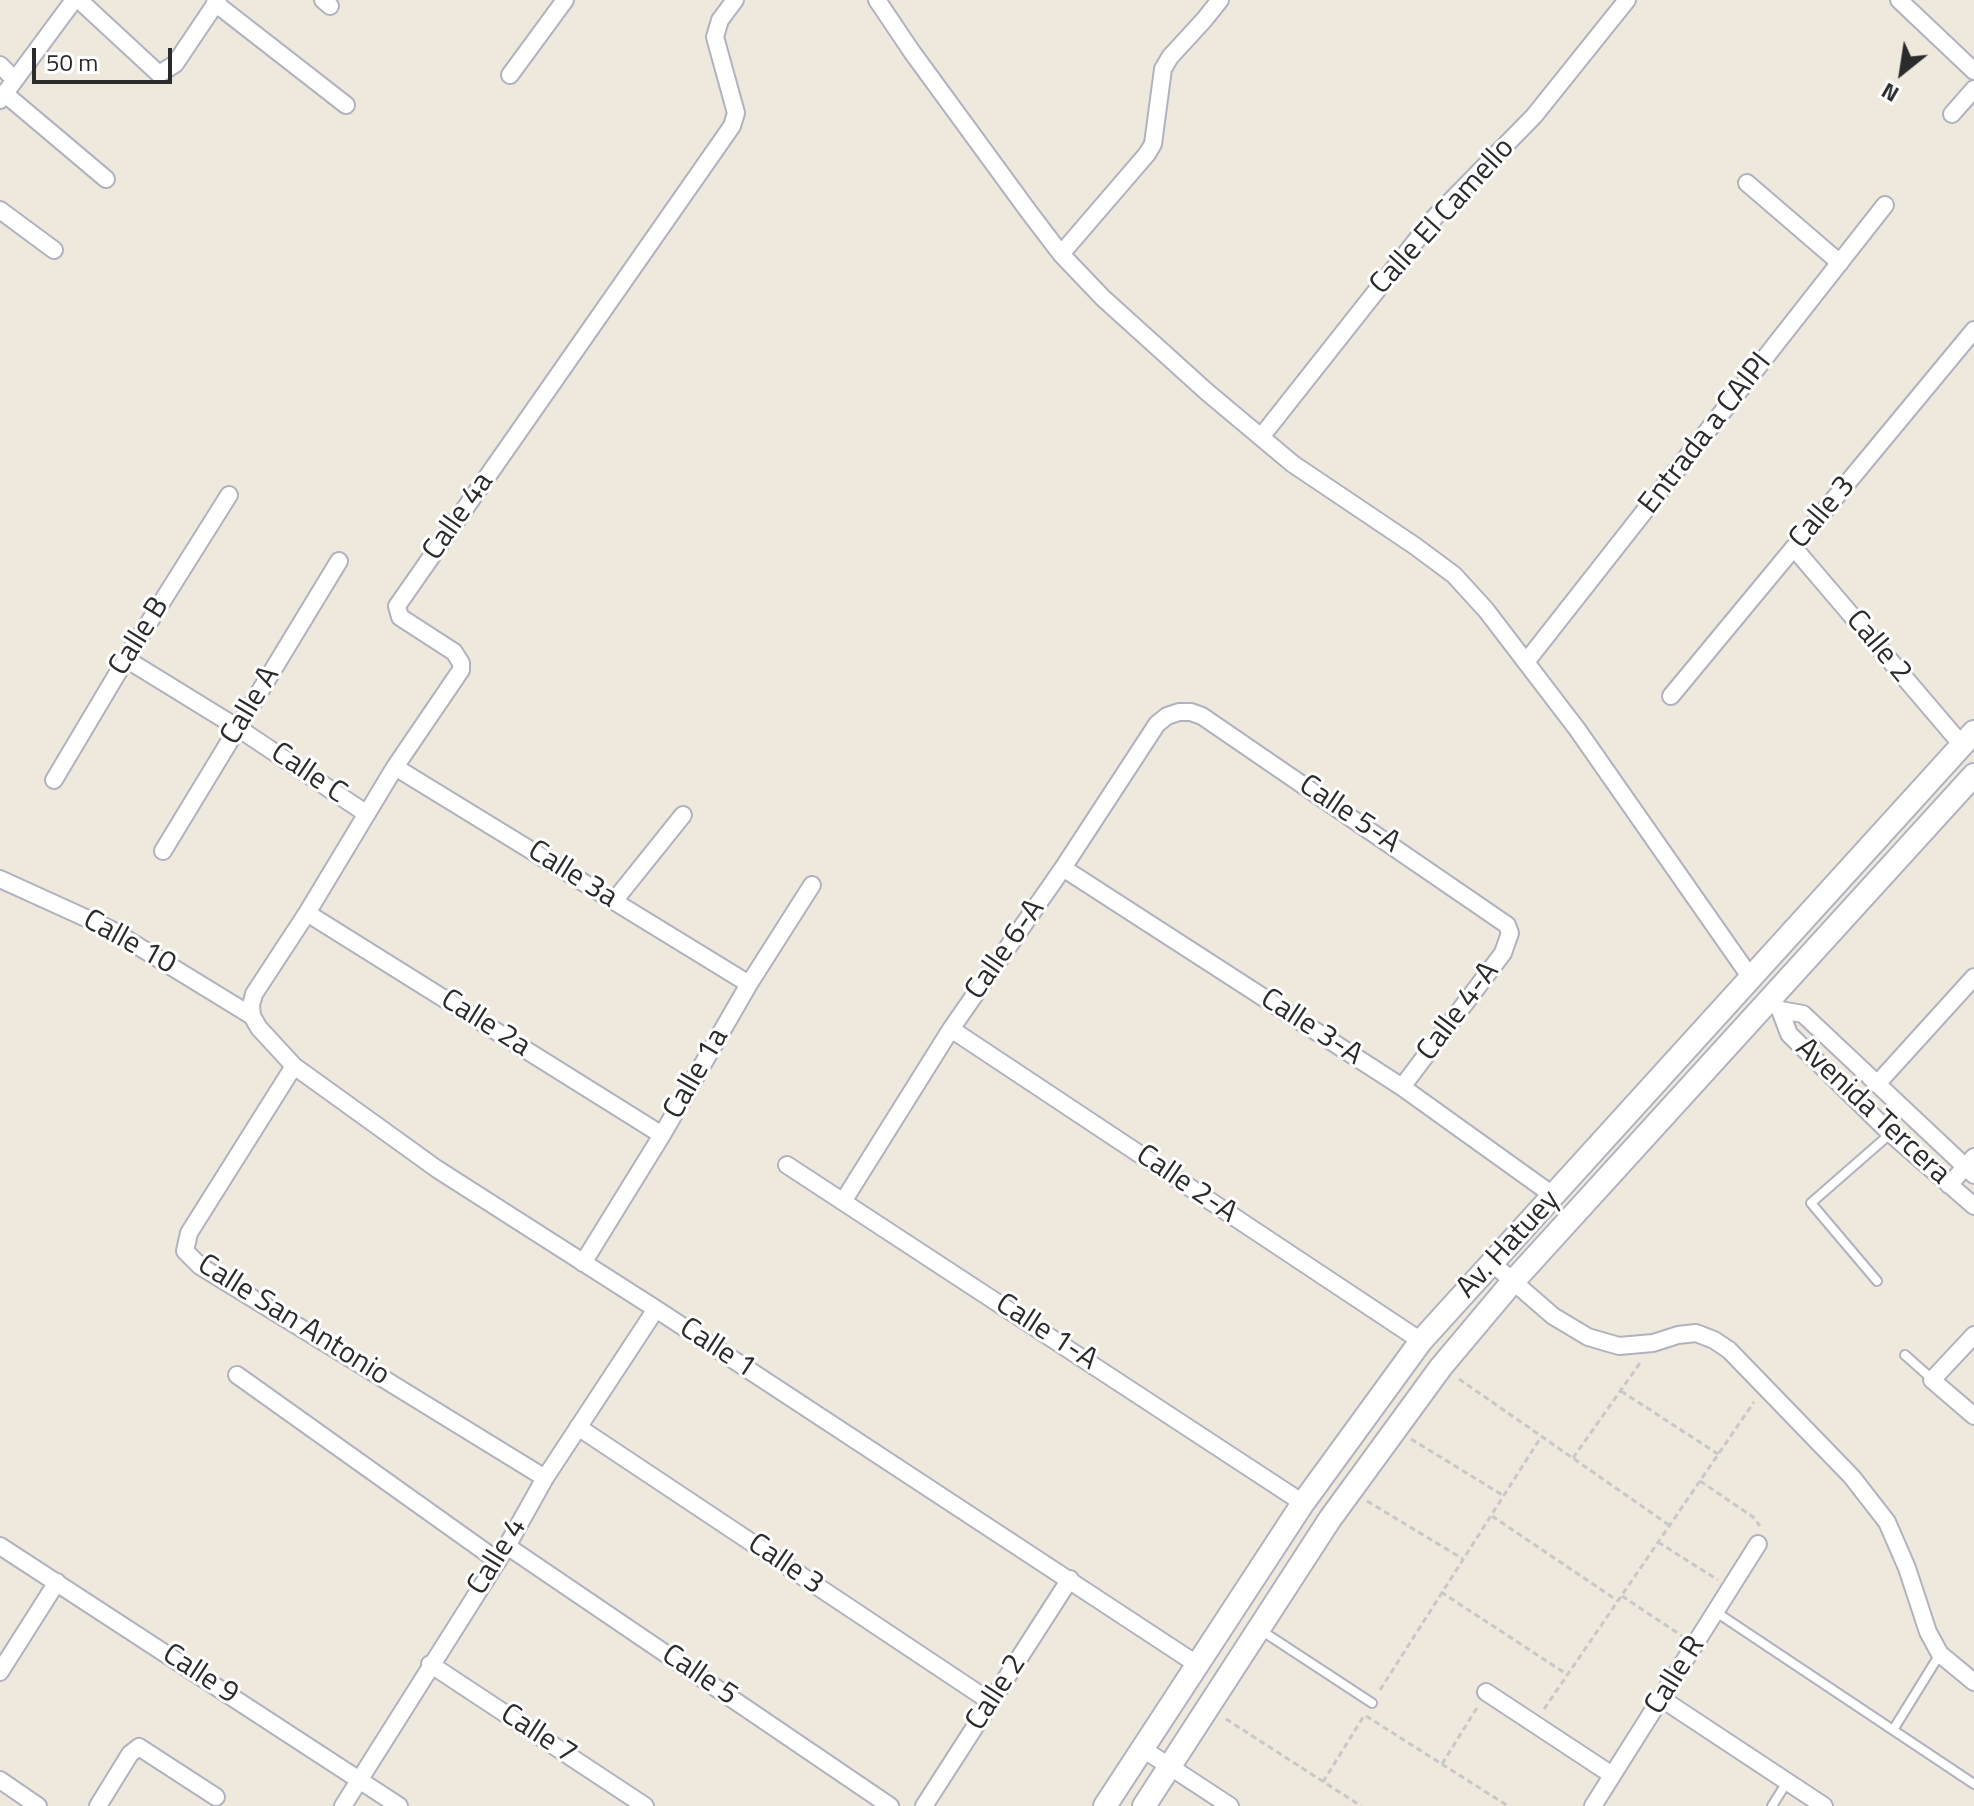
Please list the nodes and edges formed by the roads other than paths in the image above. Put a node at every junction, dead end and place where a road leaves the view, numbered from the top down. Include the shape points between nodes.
1 (77, 0) edge
2 (735, 0) edge
3 (877, 0) edge
4 (1220, 0) edge
5 (1627, 0) edge
6 (1899, 0) edge
7 (562, 1) edge
8 (216, 2) edge
9 (0, 65) edge
10 (1974, 71) edge
11 (510, 75) dead end
12 (1974, 89) edge
13 (6, 91) edge
14 (346, 105) dead end
15 (1952, 114) dead end
16 (106, 179) dead end
17 (1747, 183) dead end
18 (1885, 205) dead end
19 (0, 210) edge
20 (54, 250) dead end
21 (1061, 254) junction
22 (1840, 263) junction
23 (1974, 330) edge
24 (1261, 437) junction
25 (229, 495) dead end
26 (1794, 548) junction
27 (339, 561) dead end
28 (126, 659) junction
29 (1526, 662) junction
30 (1671, 696) dead end
31 (1179, 712) joint
32 (238, 728) junction
33 (1968, 738) edge
34 (395, 767) junction
35 (1974, 775) edge
36 (54, 780) dead end
37 (367, 814) junction
38 (683, 815) dead end
39 (163, 851) dead end
40 (1063, 868) junction
41 (0, 879) edge
42 (812, 885) dead end
43 (614, 901) junction
44 (307, 913) junction
45 (1510, 933) joint
46 (1974, 977) edge
47 (1751, 978) junction
48 (749, 984) junction
49 (1775, 1005) junction
50 (252, 1016) junction
51 (951, 1029) junction
52 (294, 1066) junction
53 (1877, 1084) junction
54 (1402, 1087) junction
55 (1890, 1133) junction
56 (662, 1135) junction
57 (787, 1165) dead end
58 (1971, 1166) edge
59 (1949, 1185) junction
60 (1554, 1196) junction
61 (844, 1200) junction
62 (1974, 1206) edge
63 (583, 1263) junction
64 (1492, 1263) junction
65 (1877, 1281) dead end
66 (1514, 1282) junction
67 (656, 1309) junction
68 (1974, 1335) edge
69 (1421, 1341) junction
70 (1905, 1355) dead end
71 (237, 1375) dead end
72 (1932, 1380) junction
73 (1974, 1416) edge
74 (578, 1427) junction
75 (545, 1478) junction
76 (1303, 1503) junction
77 (1758, 1544) road end
78 (0, 1546) edge
79 (502, 1553) junction
80 (1070, 1579) junction
81 (57, 1582) junction
82 (1716, 1612) junction
83 (1258, 1628) junction
84 (1940, 1654) junction
85 (430, 1664) junction
86 (1198, 1665) junction
87 (0, 1672) edge
88 (1974, 1682) edge
89 (1486, 1692) road end
90 (1662, 1699) junction
91 (991, 1702) junction
92 (1372, 1703) road end
93 (1893, 1730) junction
94 (1143, 1749) junction
95 (1170, 1767) junction
96 (1612, 1775) junction
97 (359, 1779) junction
98 (0, 1780) edge
99 (1787, 1782) junction
100 (1974, 1784) edge
101 (216, 1797) dead end
102 (38, 1806) edge
103 (98, 1806) edge
104 (343, 1806) edge
105 (399, 1806) edge
106 (645, 1806) edge
107 (890, 1806) edge
108 (924, 1806) edge
109 (1105, 1806) edge
110 (1144, 1806) edge
111 (1230, 1806) edge
112 (1593, 1806) edge
113 (1772, 1806) edge
114 (1824, 1806) edge

1 - 8 street via 159,74 175,64
1 - 13 street
2 - 34 street, Calle 4a via 715,37 736,113 732,126 397,606 400,617 454,652 461,663 457,677
3 - 21 street
4 - 21 street via 1163,69 1153,144 1147,154
5 - 24 street, Calle El Camello via 1534,116 1434,218
6 - 10 street
7 - 11 street
8 - 14 street
9 - 13 street
12 - 15 street
13 - 16 street
17 - 22 street
18 - 22 street, Entrada a CAIPI
19 - 20 street
21 - 24 street via 1103,298
22 - 29 street, Entrada a CAIPI
23 - 26 street, Calle 3
24 - 29 street via 1454,575
25 - 28 street, Calle B
26 - 30 street, Calle 3
26 - 33 street, Calle 2
27 - 32 street, Calle A
28 - 32 street, Calle C
28 - 36 street, Calle B
29 - 47 street
31 - 40 street, Calle 6-A via 1157,724
31 - 45 street, Calle 5-A via 1202,716 1498,917
32 - 37 street, Calle C
32 - 39 street, Calle A
33 - 47 main road, Av. Hatuey
34 - 37 street, Calle 4a
34 - 43 street, Calle 3a
35 - 49 main road, Av. Hatuey
37 - 44 street, Calle 4a
38 - 43 street
40 - 51 street, Calle 6-A
40 - 54 street, Calle 3-A
41 - 50 street, Calle 10 via 110,929
42 - 48 street, Calle 1a
43 - 48 street, Calle 3a
44 - 50 street, Calle 4a via 254,994
44 - 56 street, Calle 2a
45 - 54 street, Calle 4-A via 1503,953
46 - 53 street
47 - 60 main road, Av. Hatuey
48 - 56 street, Calle 1a
49 - 53 street, Avenida Tercera via 1803,1014
49 - 55 street, Avenida Tercera via 1789,1034
49 - 66 main road, Av. Hatuey
50 - 52 street, Calle 1
51 - 61 street, Calle 6-A
51 - 69 street, Calle 2-A
52 - 63 street, Calle 1 via 437,1169
52 - 75 street, Calle San Antonio via 189,1233 185,1251 200,1266
53 - 58 street, Avenida Tercera
54 - 60 street, Calle 3-A
55 - 59 street, Avenida Tercera
55 - 65 lane via 1811,1203
56 - 63 street, Calle 1a
57 - 61 street, Calle 1-A
58 - 59 street
59 - 62 street, Avenida Tercera
60 - 64 main road, Av. Hatuey
61 - 76 street, Calle 1-A
63 - 67 street, Calle 1
64 - 66 street
64 - 69 main road, Av. Hatuey
66 - 83 main road, Av. Hatuey via 1395,1429
66 - 84 street via 1553,1316 1588,1337 1619,1346 1696,1333 1714,1340 1765,1385 1887,1522
67 - 74 street, Calle 4
67 - 80 street, Calle 1
68 - 72 street
69 - 76 main road, Av. Hatuey
70 - 72 lane
71 - 79 street, Calle 5
72 - 73 street
74 - 75 street, Calle 4
74 - 91 street, Calle 3
75 - 79 street, Calle 4
76 - 86 main road, Av. Hatuey
77 - 82 street, Calle R
78 - 81 street, Calle 9
79 - 85 street, Calle 4
79 - 107 street, Calle 5
80 - 86 street, Calle 1
80 - 91 street, Calle 2
81 - 87 street
81 - 97 street, Calle 9
82 - 90 street, Calle R
82 - 93 lane
83 - 92 lane
83 - 95 main road, Av. Hatuey
84 - 88 street
84 - 93 lane
85 - 97 street, Calle 4
85 - 106 street, Calle 7
86 - 94 main road, Av. Hatuey
89 - 96 street
90 - 96 street, Calle R
90 - 99 street
91 - 108 street, Calle 2
93 - 100 lane
94 - 95 street
94 - 109 main road, Av. Hatuey
95 - 110 main road, Av. Hatuey
95 - 111 street
96 - 112 street, Calle R
97 - 104 street, Calle 4
97 - 105 street, Calle 9
98 - 102 street
99 - 113 lane
99 - 114 street
101 - 103 street via 139,1747

